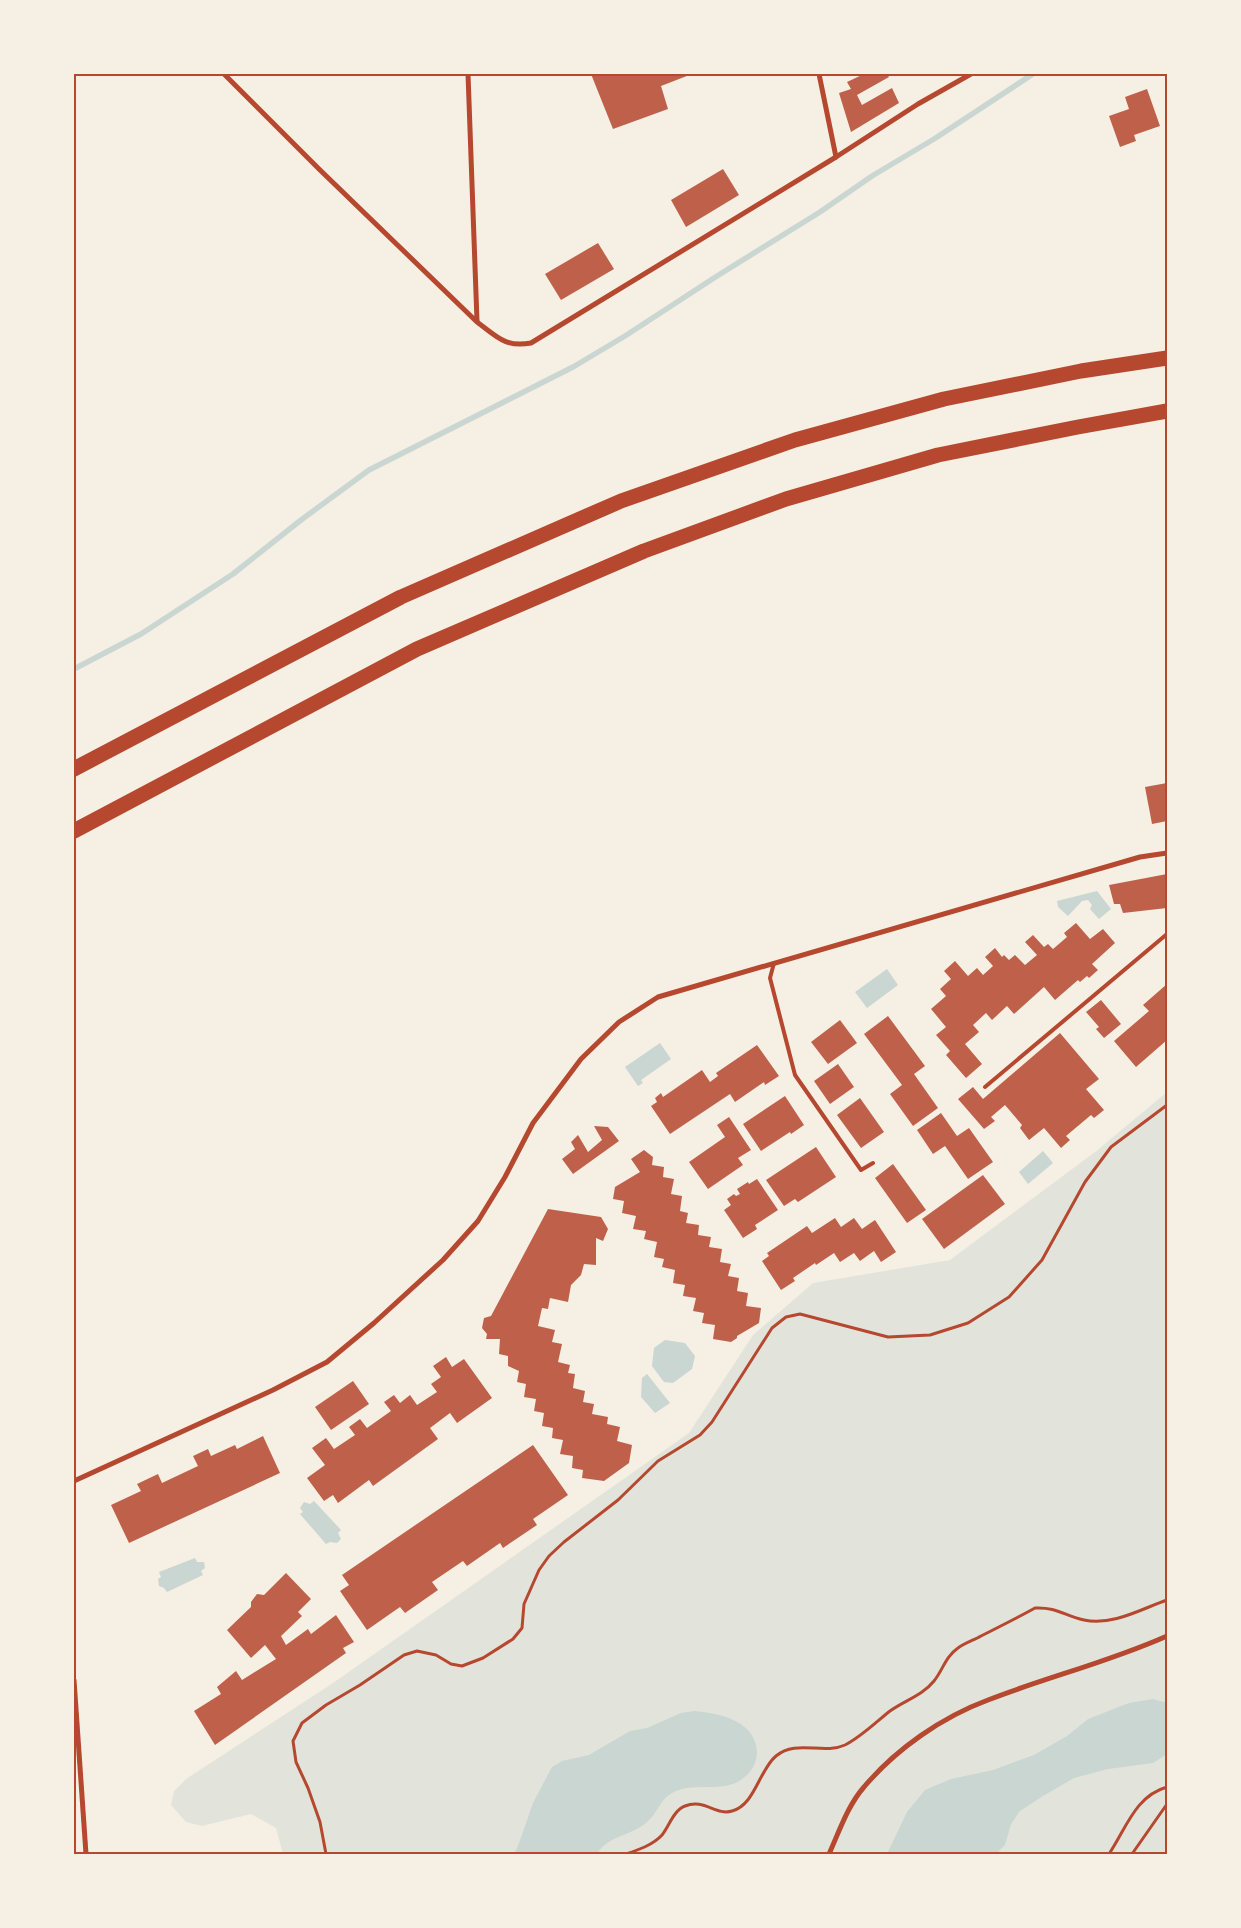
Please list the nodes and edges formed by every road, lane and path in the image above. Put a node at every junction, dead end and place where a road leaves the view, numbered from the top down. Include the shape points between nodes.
1 (224, 74) edge
2 (468, 74) edge
3 (819, 74) edge
4 (971, 74) edge
5 (836, 157) junction
6 (477, 322) junction
7 (1167, 358) edge
8 (1167, 411) edge
9 (74, 769) edge
10 (74, 831) edge
11 (1167, 853) edge
12 (1167, 934) edge
13 (774, 963) junction
14 (985, 1087) dead end
15 (1167, 1105) edge
16 (873, 1163) dead end
17 (74, 1481) edge
18 (1167, 1600) edge
19 (1167, 1636) edge
20 (74, 1680) edge
21 (1167, 1787) edge
22 (1167, 1804) edge
23 (86, 1854) edge
24 (326, 1854) edge
25 (626, 1854) edge
26 (830, 1854) edge
27 (1109, 1854) edge
28 (1132, 1854) edge

1 - 6 street
2 - 6 street
3 - 5 street
4 - 5 street
5 - 6 street via 531,343 518,346 503,342
7 - 9 highway via 1081,371 944,399 795,440 621,501 400,597
8 - 10 highway via 938,455 786,499 644,550 417,649
11 - 13 street via 1140,857
12 - 14 lane
13 - 16 lane via 770,978 795,1076 861,1170
13 - 17 street via 658,998 619,1022 581,1059 560,1086 534,1123 478,1221 443,1260 327,1362
15 - 24 path via 1111,1147 1085,1182 1042,1260 1009,1297 968,1323 930,1335 888,1337 800,1314 786,1316 772,1328 712,1422 700,1435 658,1461 618,1500 549,1556 524,1604 522,1628 513,1639 483,1658 462,1666 417,1651 404,1655 302,1723 293,1742 296,1762 320,1822
18 - 25 path via 1121,1618 1099,1622 1082,1620 1049,1607 1035,1608 957,1648 925,1689 846,1744 834,1749 790,1749 776,1756 743,1805 732,1812 696,1802 683,1806 662,1836 648,1846
19 - 26 street via 987,1700 921,1736 890,1760 863,1788 845,1818
20 - 23 street
21 - 27 path via 1141,1801
22 - 28 path

